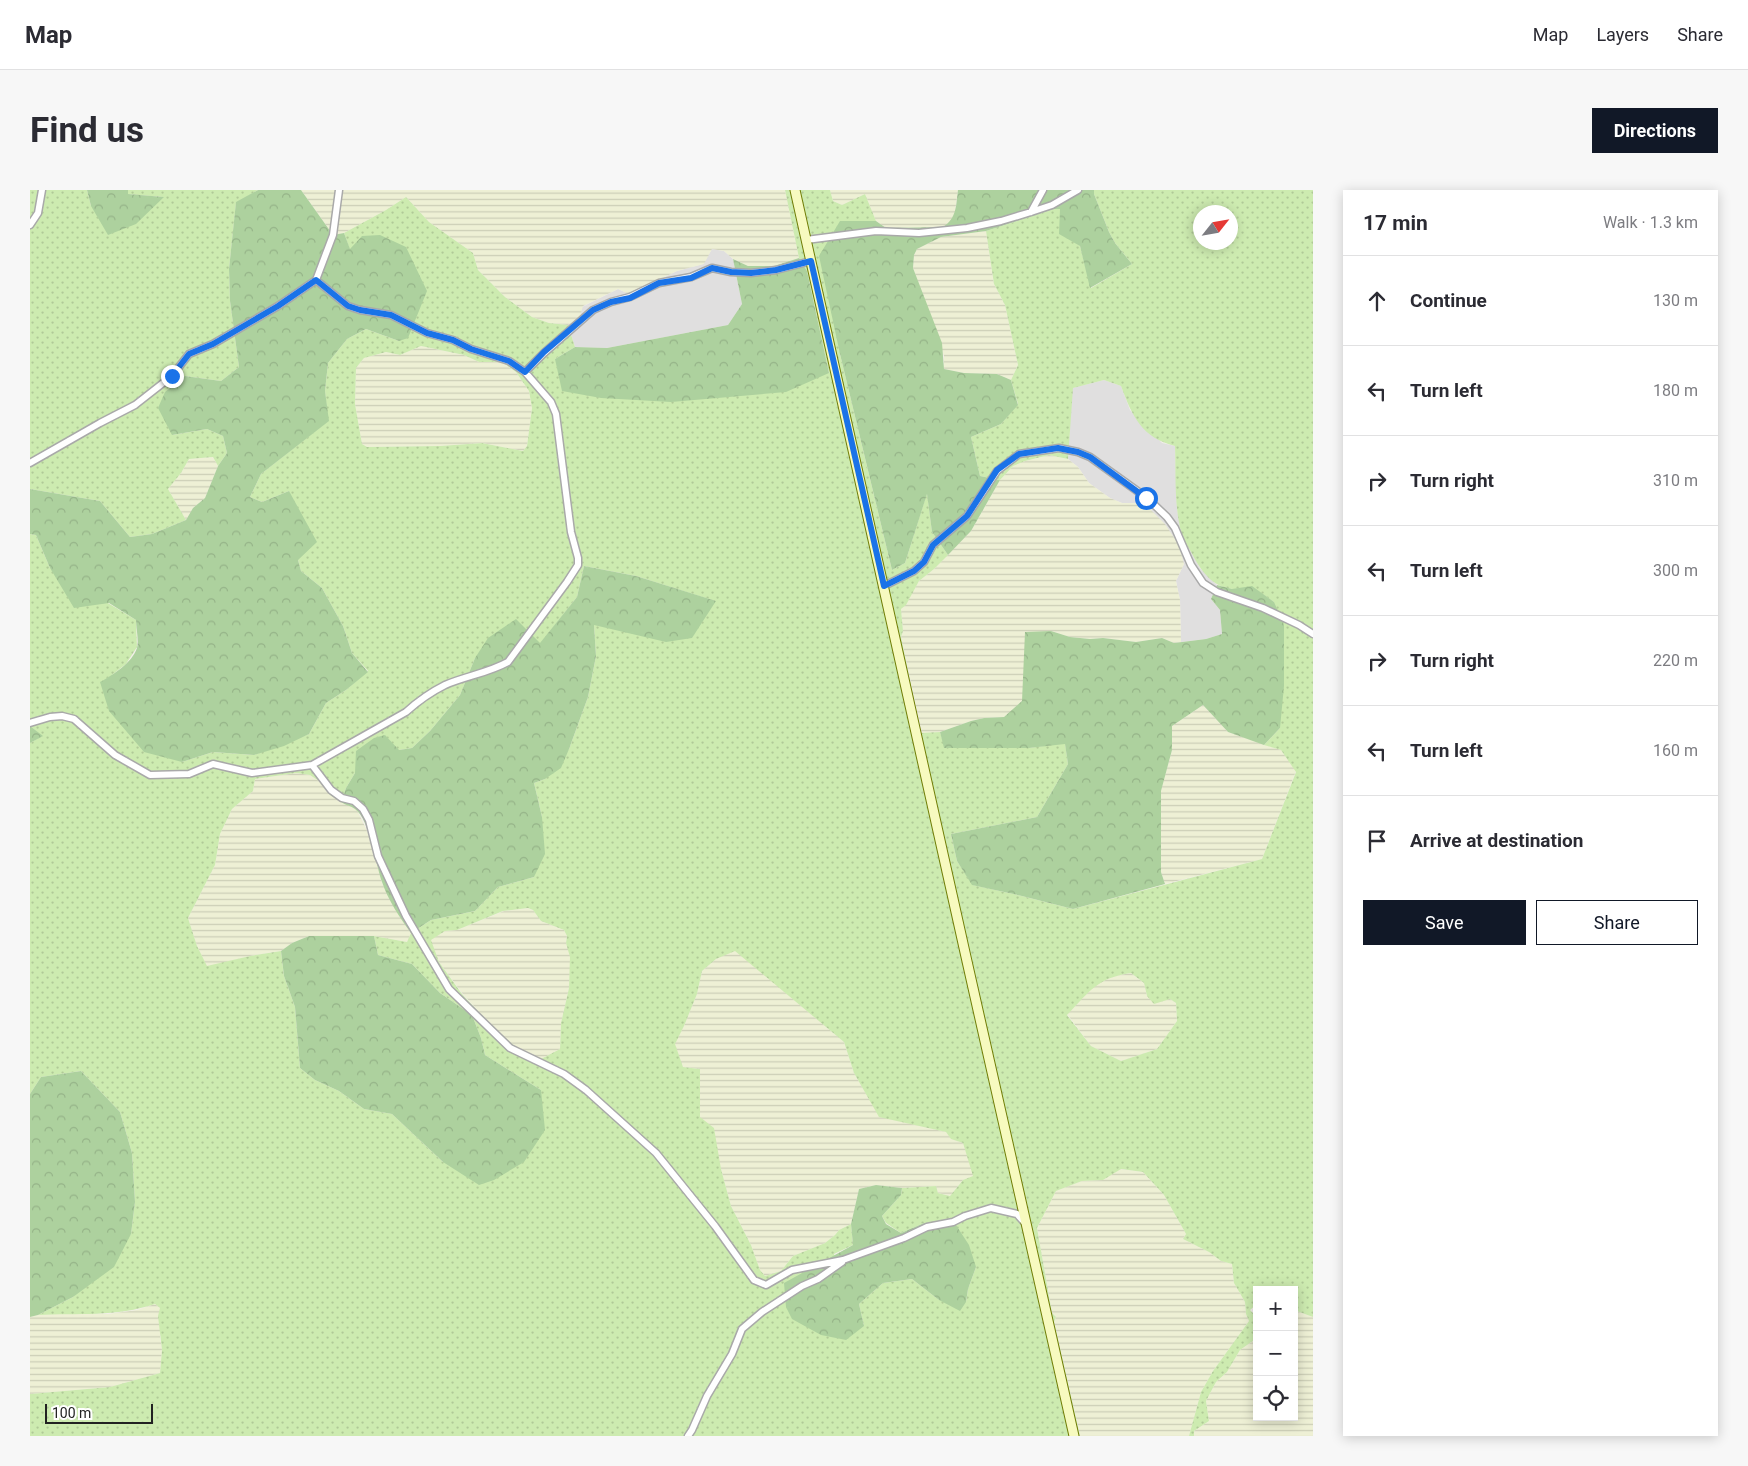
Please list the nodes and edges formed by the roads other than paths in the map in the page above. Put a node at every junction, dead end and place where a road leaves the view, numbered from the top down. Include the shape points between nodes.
1 (42, 190) edge
2 (339, 190) edge
3 (795, 190) edge
4 (1043, 190) edge
5 (1078, 190) edge
6 (1031, 212) junction
7 (30, 225) edge
8 (806, 240) junction
9 (811, 261) junction
10 (316, 280) junction
11 (525, 372) junction
12 (30, 463) edge
13 (884, 586) junction
14 (1313, 634) edge
15 (30, 723) edge
16 (312, 765) junction
17 (1026, 1224) junction
18 (843, 1260) junction
19 (688, 1436) edge
20 (1074, 1436) edge

1 - 7 street via 38,213
2 - 10 street via 333,235
3 - 8 street
4 - 6 street
5 - 6 street
6 - 8 street via 967,228 919,233 876,231
8 - 9 street
9 - 11 street via 751,273 712,268 691,278 659,283 630,298 593,310
9 - 13 street
10 - 11 street via 348,306 391,315 427,333 509,361
10 - 12 street via 270,311 189,354 172,376 135,405
11 - 16 street via 551,402 556,414 578,565 508,662 445,686
13 - 14 street via 914,571 924,562 933,545 967,516 997,470 1019,454 1058,448 1090,457 1167,517 1202,583 1217,592 1263,608
13 - 17 street
15 - 16 street via 56,716 74,719 115,755 150,776 189,774 213,764 252,773
16 - 18 street via 331,790 363,809 378,856 406,916 449,989 510,1048 564,1074 656,1153 754,1280 766,1285 792,1270
17 - 18 street via 1017,1214 991,1208 953,1222 927,1227
17 - 20 street
18 - 19 street via 742,1328 732,1354

